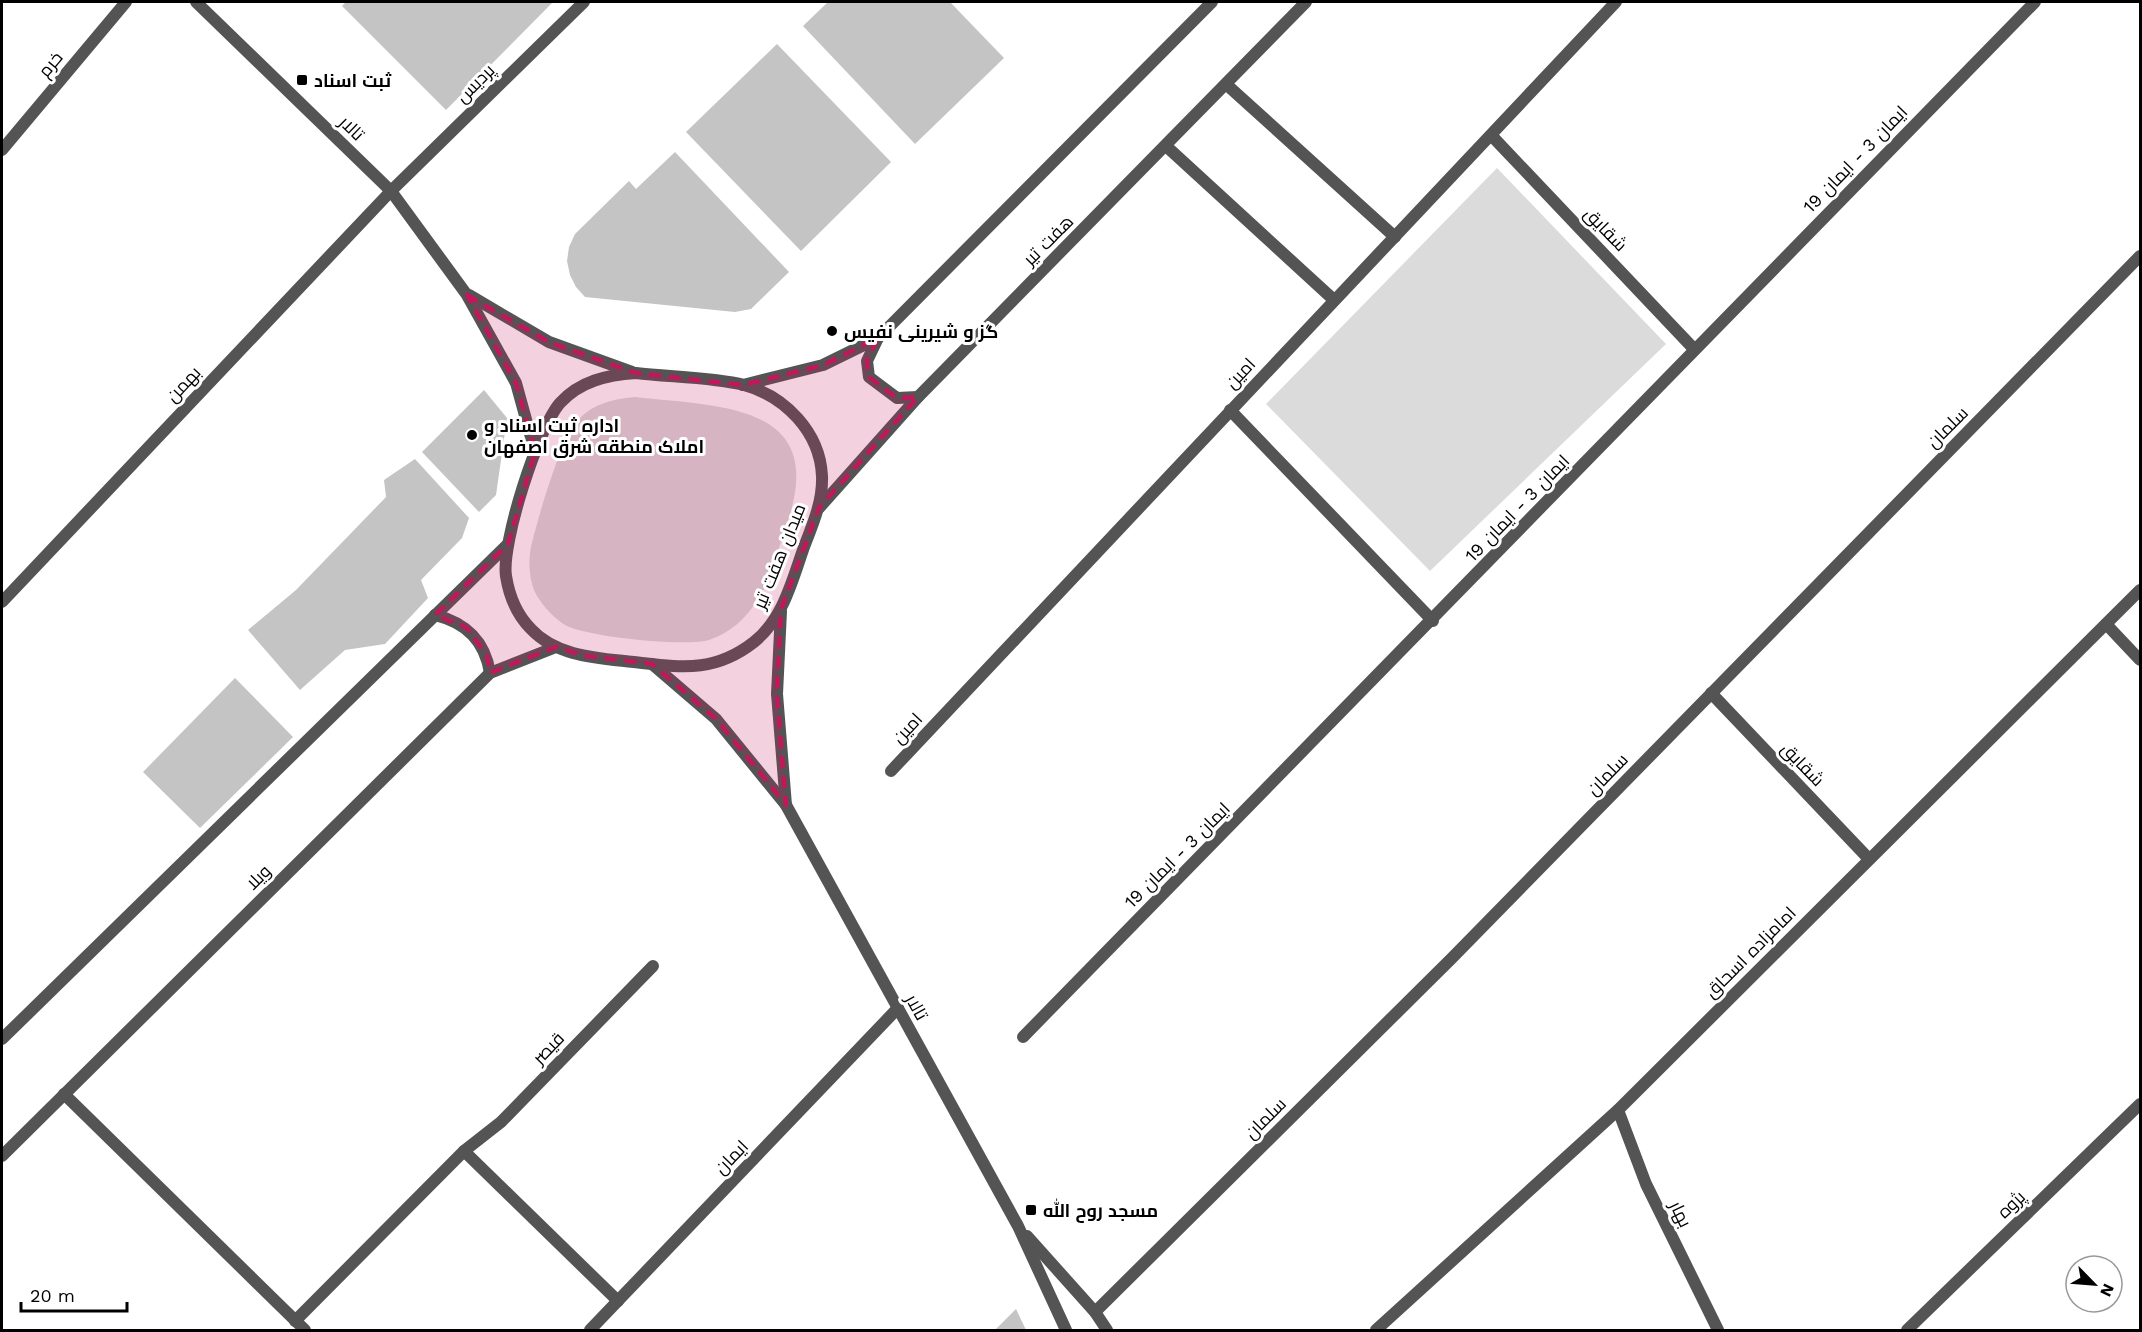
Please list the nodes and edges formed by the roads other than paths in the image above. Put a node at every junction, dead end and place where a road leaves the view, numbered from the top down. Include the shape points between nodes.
1 (126, 2) edge
2 (196, 2) edge
3 (584, 2) edge
4 (1212, 2) edge
5 (1306, 2) edge
6 (1616, 2) edge
7 (2035, 2) edge
8 (1227, 85) junction
9 (1491, 135) junction
10 (1166, 146) junction
11 (2, 150) edge
12 (391, 191) junction
13 (1395, 237) junction
14 (2140, 256) edge
15 (467, 294) junction
16 (1334, 300) junction
17 (878, 338) junction
18 (1694, 349) junction
19 (636, 373) junction
20 (743, 385) junction
21 (918, 397) junction
22 (1230, 410) junction
23 (535, 452) junction
24 (819, 508) junction
25 (508, 543) junction
26 (2140, 590) edge
27 (2, 602) edge
28 (781, 610) junction
29 (435, 615) junction
30 (1433, 621) junction
31 (2106, 624) junction
32 (556, 647) junction
33 (2140, 660) edge
34 (652, 664) junction
35 (490, 673) junction
36 (1711, 693) junction
37 (891, 771) dead end
38 (786, 805) junction
39 (1869, 859) junction
40 (653, 966) dead end
41 (898, 1008) junction
42 (1023, 1037) dead end
43 (2, 1040) edge
44 (64, 1094) junction
45 (2140, 1104) edge
46 (1618, 1110) junction
47 (464, 1151) junction
48 (2, 1156) edge
49 (1018, 1226) junction
50 (618, 1301) junction
51 (1095, 1312) junction
52 (295, 1321) junction
53 (305, 1330) edge
54 (590, 1330) edge
55 (1066, 1330) edge
56 (1107, 1330) edge
57 (1376, 1330) edge
58 (1718, 1330) edge
59 (1907, 1330) edge

1 - 11 street, خرم
2 - 12 street, تالار
3 - 12 street, پردیس
4 - 17 street
5 - 8 street, هفت تیر
6 - 9 street, امین
7 - 18 street, ایمان 3 - ایمان 19
8 - 10 street, هفت تیر
8 - 13 street
9 - 13 street, امین
9 - 18 street, شقایق
10 - 16 street
10 - 21 street, هفت تیر
12 - 15 street, تالار
12 - 27 street, بهمن
13 - 16 street, امین
14 - 36 street, سلمان
15 - 19 street, تالار via 549,342
15 - 23 street, تالار via 516,383
16 - 22 street, امین
17 - 20 street via 823,365
17 - 21 street via 867,361 869,376 897,398
18 - 30 street, ایمان 3 - ایمان 19
19 - 20 street, میدان هفت تیر
19 - 23 street, میدان هفت تیر via 599,379 560,403 544,426
20 - 24 street, میدان هفت تیر via 773,396 798,417 815,444 822,475
21 - 24 street, هفت تیر
22 - 30 street
22 - 37 street, امین
23 - 25 street, میدان هفت تیر
24 - 28 street, میدان هفت تیر
25 - 29 street
25 - 32 street, میدان هفت تیر via 506,574 514,604 531,629
26 - 31 street, امامزاده اسحاق
28 - 34 street, میدان هفت تیر via 764,634 741,652 715,664 686,668
28 - 38 street, تالار via 777,694
29 - 35 street via 452,619 479,640
29 - 43 street
30 - 42 street, ایمان 3 - ایمان 19
31 - 33 street
31 - 39 street, امامزاده اسحاق
32 - 34 street, میدان هفت تیر via 585,656
32 - 35 street, ویلا
34 - 38 street, تالار via 716,719
35 - 44 street, ویلا
36 - 39 street, شقایق
36 - 51 street, سلمان via 1444,966
38 - 41 street, تالار
39 - 46 street, امامزاده اسحاق
40 - 47 street, قیصر via 501,1122
41 - 49 street, تالار
41 - 50 street, ایمان
44 - 48 street, ویلا
44 - 52 street
45 - 59 street, پژوه
46 - 57 street, امامزاده اسحاق
46 - 58 street, بهار via 1646,1184
47 - 50 street
47 - 52 street, قیصر
49 - 51 street, تالار
49 - 55 street, تالار
50 - 54 street, ایمان
51 - 56 street, تالار
52 - 53 street

